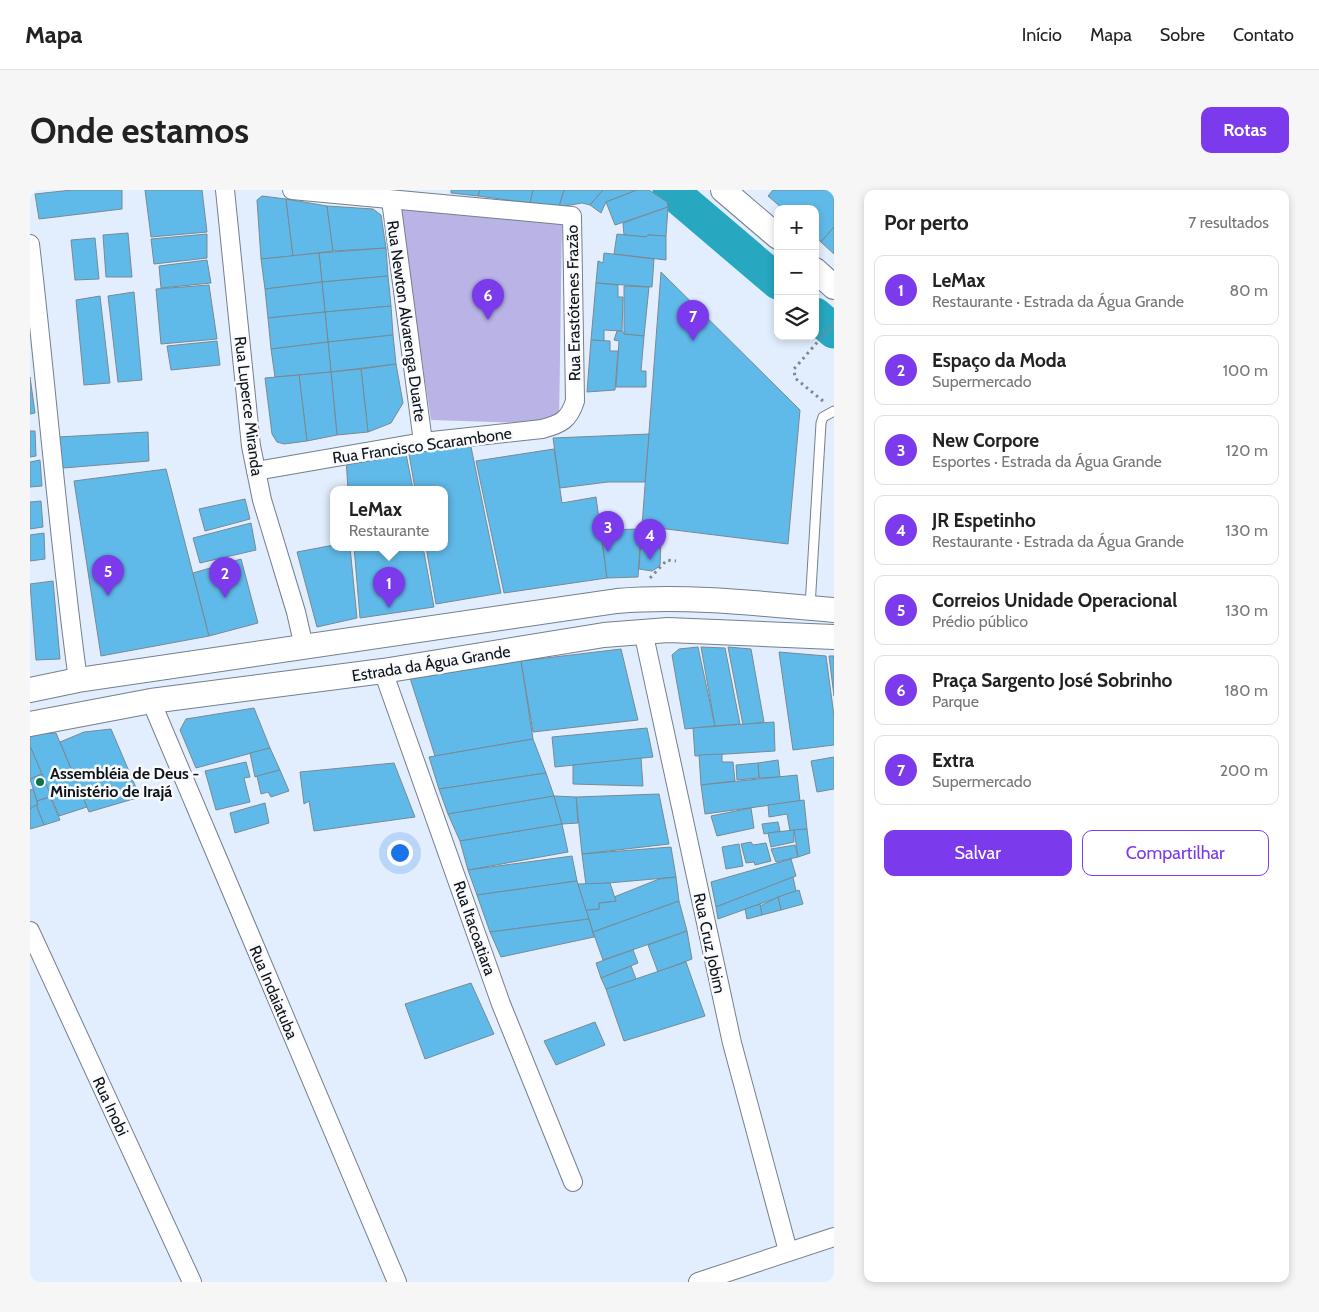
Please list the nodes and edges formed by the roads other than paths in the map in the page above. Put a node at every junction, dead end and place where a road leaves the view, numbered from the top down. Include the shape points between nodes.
1 (225, 190) edge
2 (292, 190) edge
3 (722, 190) edge
4 (391, 200) junction
5 (774, 235) edge
6 (30, 244) edge
7 (819, 274) edge
8 (834, 288) edge
9 (575, 401) joint
10 (831, 408) edge
11 (423, 442) junction
12 (256, 471) junction
13 (777, 605) junction
14 (810, 608) junction
15 (834, 610) edge
16 (643, 631) junction
17 (775, 634) junction
18 (834, 638) edge
19 (304, 647) junction
20 (383, 671) junction
21 (78, 680) junction
22 (30, 690) edge
23 (151, 701) junction
24 (30, 724) edge
25 (30, 931) edge
26 (573, 1182) dead end
27 (834, 1237) edge
28 (788, 1251) junction
29 (192, 1282) edge
30 (397, 1282) edge
31 (698, 1282) edge

1 - 12 street, Rua Luperce Miranda
2 - 4 street, Rua Erastótenes Frazão
3 - 5 main road
4 - 9 street, Rua Erastótenes Frazão via 572,216
4 - 11 street, Rua Newton Alvarenga Duarte
6 - 21 street via 63,572
7 - 8 main road
9 - 11 street, Rua Francisco Scarambone via 568,418 542,429
10 - 14 lane via 821,423
11 - 12 street, Rua Francisco Scarambone
12 - 19 street, Rua Luperce Miranda
13 - 14 main road, Estrada da Água Grande
13 - 17 main road
13 - 19 main road, Estrada da Água Grande via 693,598 642,599
14 - 15 main road, Estrada da Água Grande
16 - 17 main road, Estrada da Água Grande
16 - 20 main road, Estrada da Água Grande
16 - 28 street, Rua Cruz Jobim via 732,1043
17 - 18 main road, Estrada da Água Grande
19 - 21 main road, Estrada da Água Grande
20 - 23 main road, Estrada da Água Grande
20 - 26 street, Rua Itacoatiara via 508,1022
21 - 22 main road, Estrada da Água Grande
23 - 24 main road, Estrada da Água Grande
23 - 30 street, Rua Indaiatuba
25 - 29 street, Rua Inobi
27 - 28 street
28 - 31 street

